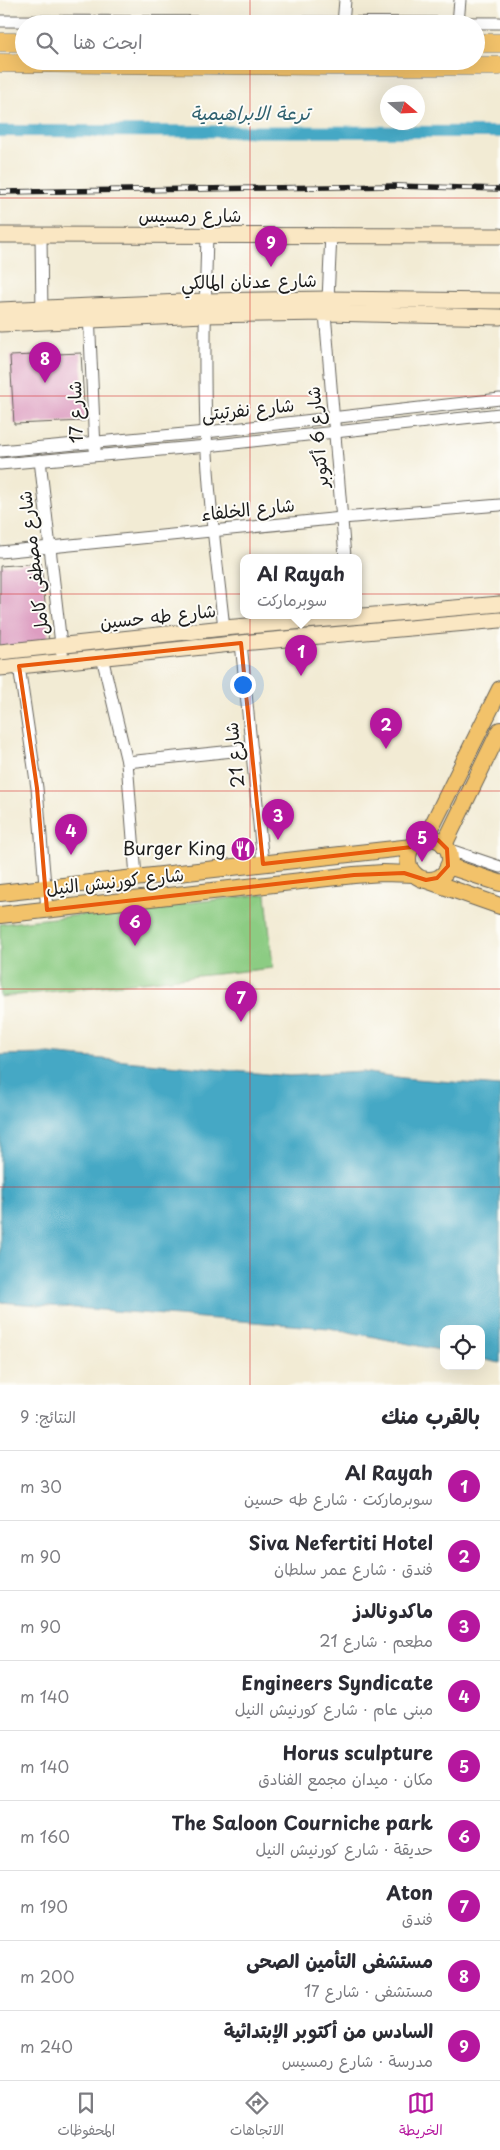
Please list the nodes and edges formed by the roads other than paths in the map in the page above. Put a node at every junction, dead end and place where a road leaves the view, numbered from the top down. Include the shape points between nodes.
1 (345, 0) edge
2 (460, 0) edge
3 (344, 15) edge
4 (459, 15) edge
5 (0, 21) edge
6 (15, 21) edge
7 (485, 23) edge
8 (500, 23) edge
9 (0, 42) edge
10 (15, 42) edge
11 (485, 43) edge
12 (500, 43) edge
13 (0, 63) edge
14 (15, 63) edge
15 (485, 66) edge
16 (500, 66) edge
17 (331, 234) junction
18 (0, 235) edge
19 (41, 235) junction
20 (207, 236) junction
21 (500, 236) edge
22 (500, 301) edge
23 (327, 306) junction
24 (205, 308) junction
25 (0, 310) edge
26 (89, 313) junction
27 (42, 315) junction
28 (500, 318) edge
29 (0, 324) edge
30 (500, 399) edge
31 (500, 414) edge
32 (334, 418) junction
33 (335, 431) junction
34 (206, 432) junction
35 (94, 443) junction
36 (207, 446) junction
37 (0, 452) edge
38 (95, 456) junction
39 (40, 460) junction
40 (0, 464) edge
41 (500, 505) edge
42 (342, 518) junction
43 (214, 531) junction
44 (50, 547) junction
45 (0, 552) edge
46 (345, 554) edge
47 (500, 604) edge
48 (362, 615) edge
49 (318, 619) edge
50 (500, 620) edge
51 (224, 628) junction
52 (241, 643) junction
53 (61, 646) junction
54 (0, 652) edge
55 (102, 657) junction
56 (63, 662) junction
57 (19, 666) junction
58 (0, 668) edge
59 (500, 689) edge
60 (500, 730) edge
61 (252, 749) junction
62 (127, 762) junction
63 (419, 843) junction
64 (446, 847) junction
65 (264, 864) junction
66 (448, 866) junction
67 (500, 867) edge
68 (420, 877) junction
69 (136, 878) junction
70 (500, 883) edge
71 (45, 888) junction
72 (0, 893) edge
73 (500, 906) edge
74 (47, 910) junction
75 (0, 914) edge

1 - 3 street
2 - 4 street
5 - 6 street
7 - 8 street
9 - 10 highway
11 - 12 highway
13 - 14 highway
15 - 16 highway
17 - 20 main road, شارع رمسيس
17 - 21 main road, شارع رمسيس
17 - 23 street, شارع 6 أكتوبر
18 - 19 main road, شارع رمسيس
19 - 20 main road, شارع رمسيس
19 - 27 street
20 - 24 street
22 - 23 main road, شارع عدنان المالكي
23 - 24 main road, شارع عدنان المالكي
23 - 28 main road, شارع عدنان المالكي
23 - 32 street, شارع 6 أكتوبر
24 - 26 main road, شارع عدنان المالكي
24 - 34 street
25 - 27 main road, شارع عدنان المالكي
26 - 27 main road, شارع عدنان المالكي
26 - 35 street, شارع 17
27 - 29 main road, شارع عدنان المالكي
30 - 32 street, شارع نفرتيتى
31 - 33 street, شارع نفرتيتى
32 - 33 street, شارع 6 أكتوبر
32 - 34 street, شارع نفرتيتى
33 - 36 street, شارع نفرتيتى
33 - 42 street, شارع 6 أكتوبر
34 - 35 street, شارع نفرتيتى
34 - 36 street
35 - 37 street, شارع نفرتيتى
35 - 38 street, شارع 17
36 - 38 street, شارع نفرتيتى
36 - 43 street
38 - 39 street, شارع نفرتيتى
39 - 40 street, شارع نفرتيتى
39 - 44 street, شارع مصطفى كامل
41 - 42 street, شارع الخلفاء
42 - 43 street, شارع الخلفاء
42 - 46 street, شارع 6 أكتوبر
43 - 44 street, شارع الخلفاء
43 - 51 street
44 - 45 street, شارع الخلفاء
44 - 53 street, شارع مصطفى كامل
47 - 48 main road, شارع طه حسين
49 - 51 main road, شارع طه حسين
50 - 52 main road, شارع طه حسين
51 - 53 main road, شارع طه حسين
52 - 55 main road, شارع طه حسين
52 - 61 street, شارع 21
53 - 54 main road, شارع طه حسين
53 - 56 street, شارع مصطفى كامل
55 - 56 main road, شارع طه حسين
55 - 62 street
56 - 57 main road, شارع طه حسين
57 - 58 main road, شارع طه حسين
57 - 71 street via 37,788
59 - 63 main road
60 - 64 main road
61 - 62 street
61 - 65 street, شارع 21
62 - 69 street
63 - 64 main road via 434,839
63 - 65 main road, شارع كورنيش النيل
63 - 68 main road via 408,861
64 - 66 main road
64 - 67 street
65 - 69 main road, شارع كورنيش النيل
66 - 68 main road via 438,878
66 - 70 main road
68 - 73 main road, شارع كورنيش النيل
68 - 74 main road, شارع كورنيش النيل via 382,873 354,875
69 - 71 main road, شارع كورنيش النيل
71 - 72 main road, شارع كورنيش النيل
71 - 74 street
74 - 75 main road, شارع كورنيش النيل

